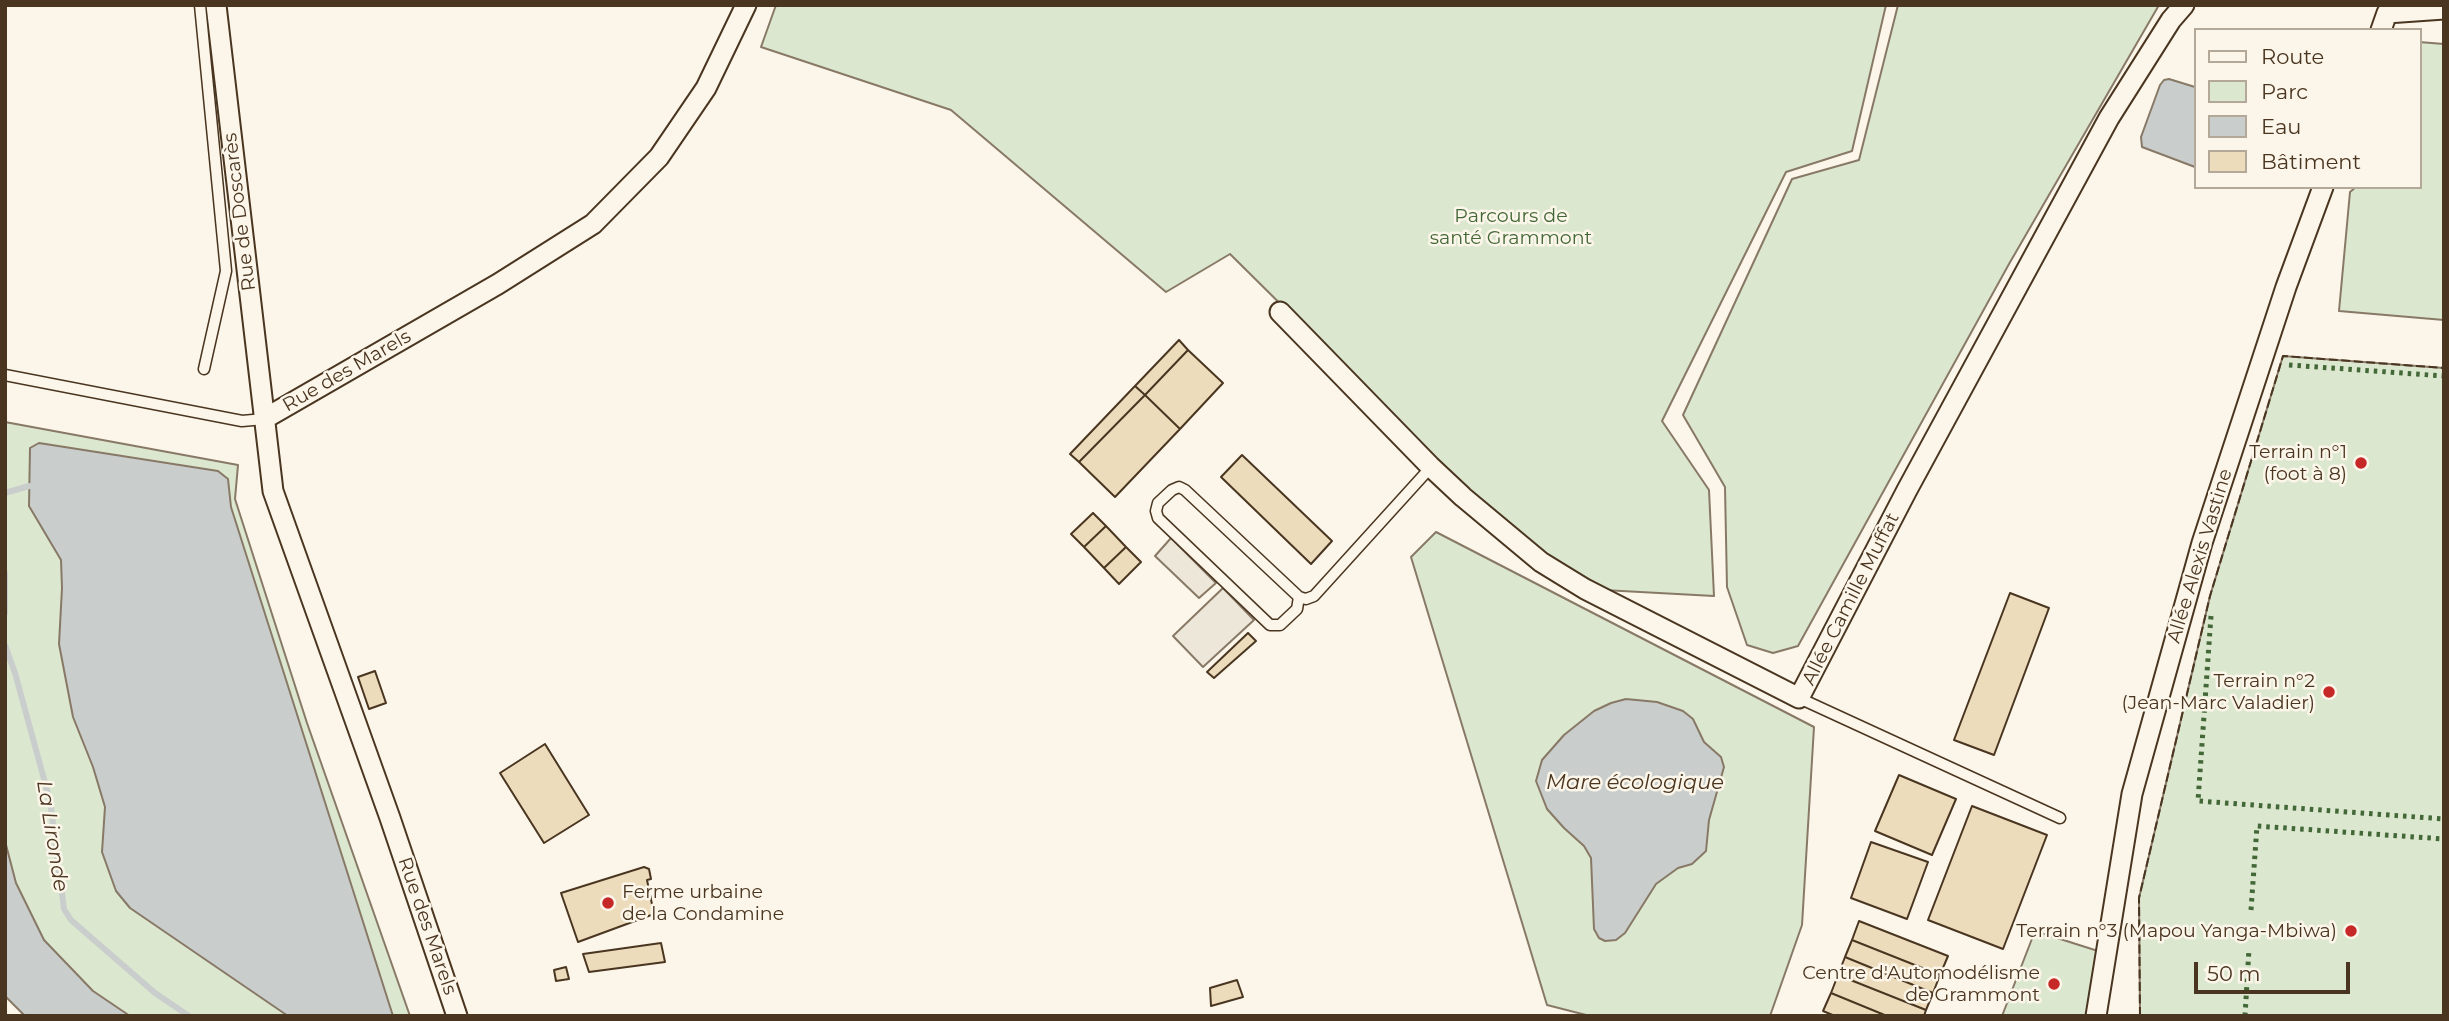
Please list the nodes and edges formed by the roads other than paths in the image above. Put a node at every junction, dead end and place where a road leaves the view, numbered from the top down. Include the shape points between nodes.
1 (200, 5) edge
2 (216, 5) edge
3 (746, 5) edge
4 (2184, 5) edge
5 (2444, 9) edge
6 (2383, 16) edge
7 (2322, 189) edge
8 (1280, 312) dead end
9 (204, 369) dead end
10 (5, 376) edge
11 (264, 419) junction
12 (1431, 467) junction
13 (1299, 597) junction
14 (1799, 698) junction
15 (2060, 818) dead end
16 (457, 1016) edge
17 (2096, 1016) edge

1 - 9 lane via 226,271
2 - 11 street, Rue de Doscarès
3 - 11 street, Rue des Marels via 706,88 659,156 593,224
4 - 14 street, Allée Camille Muffat via 2109,118
5 - 6 street
7 - 17 street, Allée Alexis Vastine via 2202,542 2132,794
8 - 12 street, Allée Camille Muffat
10 - 11 lane via 242,421
11 - 16 street, Rue des Marels via 273,491
12 - 13 lane via 1314,596
12 - 14 street, Allée Camille Muffat via 1541,562
13 - 13 lane via 1185,490 1172,490 1158,503 1158,518 1269,625 1280,625 1297,609
14 - 15 lane

